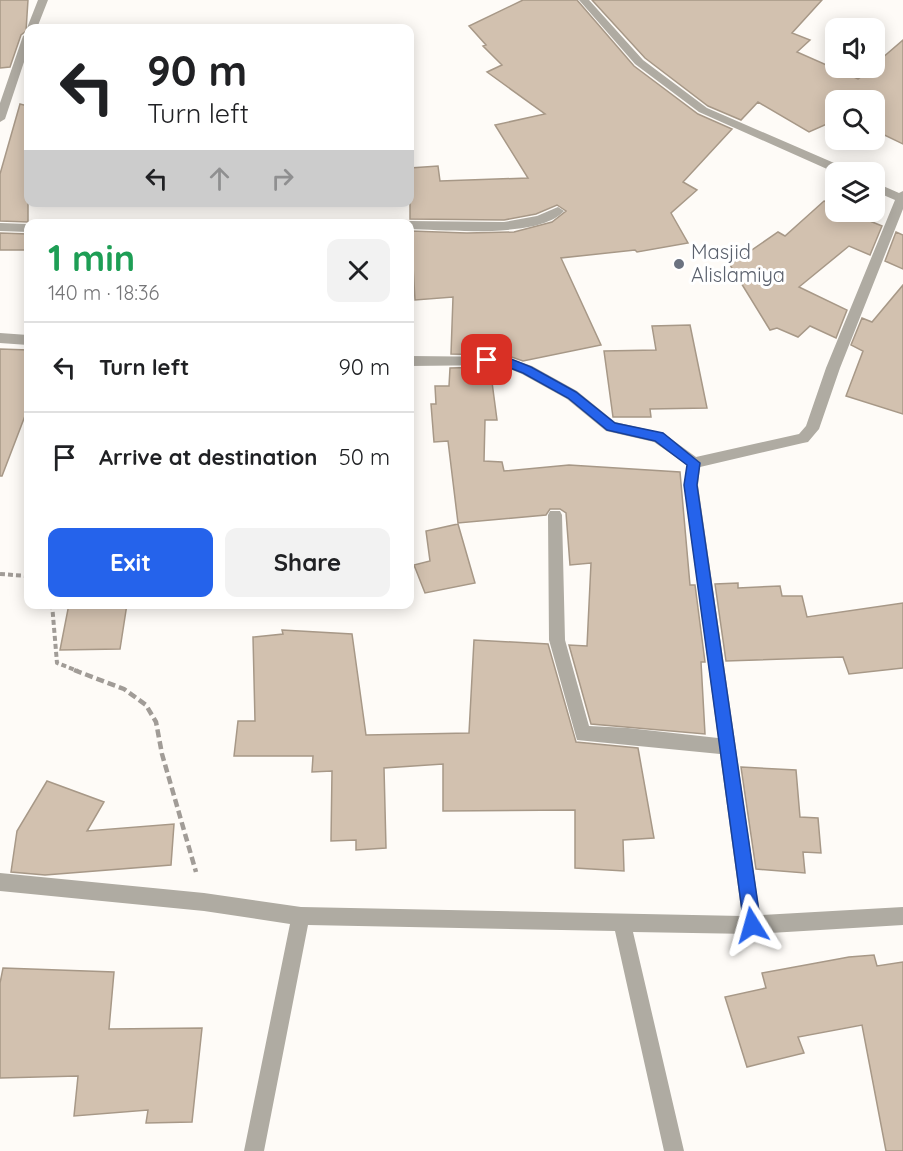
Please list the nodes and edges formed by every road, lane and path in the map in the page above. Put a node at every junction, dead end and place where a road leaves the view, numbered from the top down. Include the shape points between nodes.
1 (43, 0) edge
2 (584, 0) edge
3 (34, 24) edge
4 (24, 48) edge
5 (0, 119) edge
6 (825, 164) edge
7 (885, 190) edge
8 (902, 197) edge
9 (558, 211) dead end
10 (414, 225) edge
11 (0, 227) edge
12 (24, 228) edge
13 (0, 338) edge
14 (24, 340) edge
15 (414, 361) edge
16 (694, 463) junction
17 (555, 515) dead end
18 (0, 574) edge
19 (24, 576) edge
20 (52, 609) edge
21 (726, 747) junction
22 (0, 882) edge
23 (204, 902) junction
24 (301, 916) junction
25 (903, 916) edge
26 (622, 922) junction
27 (752, 925) junction
28 (254, 1151) edge
29 (674, 1151) edge

1 - 3 street
2 - 6 street via 639,62 703,110
4 - 5 street
7 - 8 street
8 - 16 street via 812,429 803,438
9 - 10 street via 541,220 501,226
11 - 12 street
13 - 14 street
15 - 16 street via 501,360 572,395 611,427 658,437
16 - 21 street via 691,485
17 - 21 street via 557,640 583,734
18 - 19 path
20 - 23 path via 57,663 124,689 146,705 156,722
21 - 27 street
22 - 23 street
23 - 24 street
24 - 26 street
24 - 28 street
25 - 27 street
26 - 27 street
26 - 29 street

